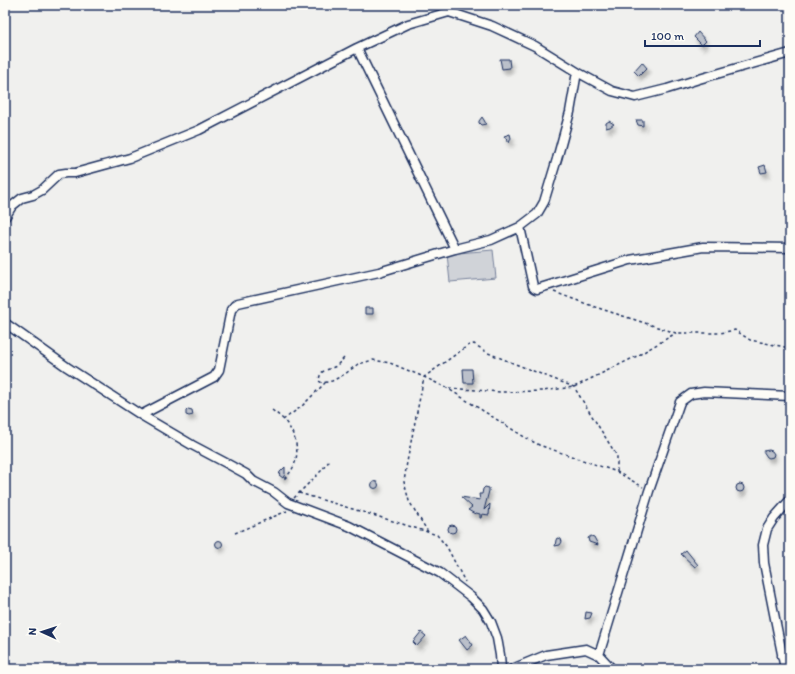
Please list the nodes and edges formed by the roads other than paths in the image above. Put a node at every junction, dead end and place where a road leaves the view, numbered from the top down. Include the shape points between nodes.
1 (357, 48) junction
2 (790, 53) edge
3 (577, 72) junction
4 (5, 217) edge
5 (520, 227) junction
6 (790, 248) edge
7 (455, 249) junction
8 (5, 323) edge
9 (790, 396) edge
10 (141, 415) junction
11 (790, 500) edge
12 (599, 655) junction
13 (786, 655) edge
14 (501, 669) edge
15 (512, 669) edge
16 (612, 669) edge
17 (785, 669) edge

1 - 3 street via 408,24 449,12 492,26 534,46
1 - 4 street via 199,130 130,158 75,173 59,174 42,190 22,198 12,206
1 - 7 street
2 - 3 street via 635,97 612,91
3 - 5 street via 570,112 544,202 537,214
5 - 6 street via 533,286 537,289 630,260 689,249
5 - 7 street via 491,240
7 - 10 street via 380,272 238,303 231,310 219,370 214,377
8 - 10 street
9 - 12 street via 704,392 691,394 680,402 649,491
10 - 14 street via 246,474 288,503 349,526 440,573 483,609 497,638
11 - 13 street via 767,529 763,546 764,563
12 - 15 street via 586,649 546,655
12 - 16 street
13 - 17 street

